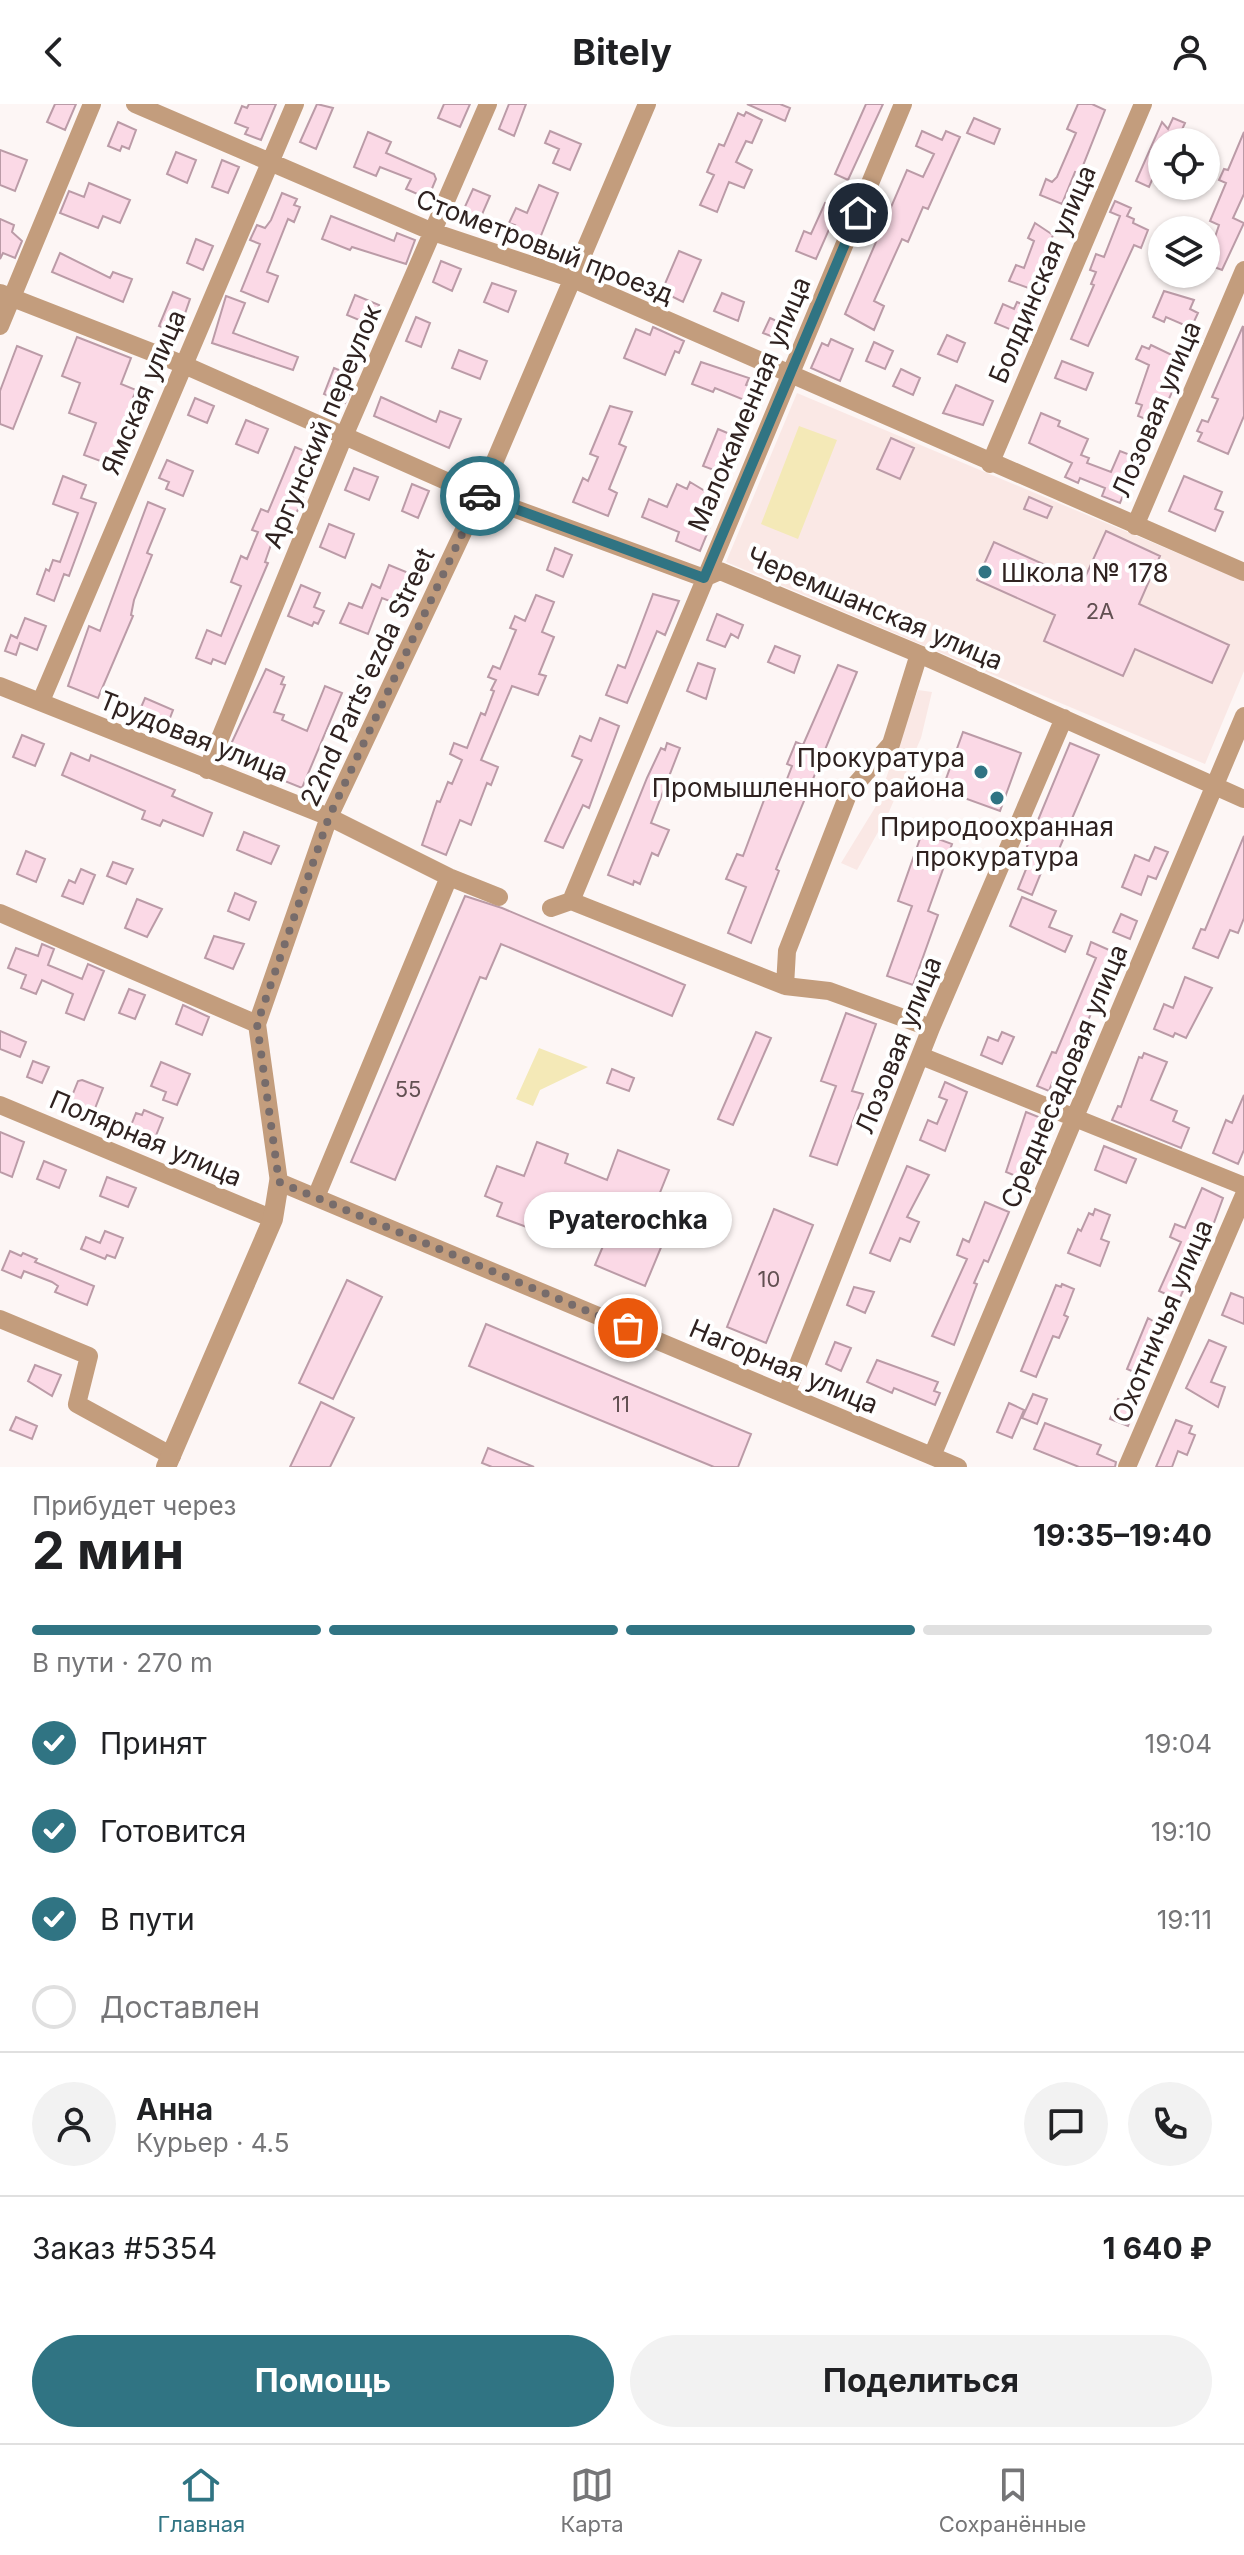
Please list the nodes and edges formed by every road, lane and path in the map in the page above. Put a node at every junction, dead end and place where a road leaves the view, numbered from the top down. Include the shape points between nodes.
1 (92, 104) edge
2 (135, 104) edge
3 (295, 104) edge
4 (488, 104) edge
5 (647, 104) edge
6 (903, 104) edge
7 (1143, 104) edge
8 (271, 162) junction
9 (433, 232) junction
10 (1244, 270) edge
11 (573, 279) junction
12 (6, 296) edge
13 (0, 326) edge
14 (182, 364) junction
15 (789, 376) junction
16 (344, 436) junction
17 (990, 464) junction
18 (480, 496) junction
19 (1135, 526) junction
20 (1244, 572) edge
21 (704, 578) junction
22 (919, 654) junction
23 (0, 686) edge
24 (41, 701) junction
25 (1244, 716) edge
26 (1064, 718) junction
27 (207, 770) junction
28 (1215, 786) junction
29 (1244, 799) edge
30 (329, 817) junction
31 (449, 877) junction
32 (499, 897) dead end
33 (571, 901) junction
34 (551, 908) dead end
35 (0, 913) edge
36 (785, 986) junction
37 (257, 1024) junction
38 (931, 1028) junction
39 (921, 1056) junction
40 (0, 1105) edge
41 (1075, 1118) junction
42 (279, 1182) junction
43 (1244, 1186) edge
44 (1244, 1195) edge
45 (316, 1197) junction
46 (273, 1219) junction
47 (0, 1319) edge
48 (786, 1395) junction
49 (932, 1456) junction
50 (169, 1461) edge
51 (958, 1467) edge
52 (1127, 1467) edge

1 - 12 street
2 - 8 street, Стометровый проезд
3 - 8 street, Ямская улица
4 - 9 street, Аргунский переулок
5 - 11 street, 22nd Parts'ezda Street
6 - 15 street, Малокаменная улица
7 - 17 street, Болдинская улица
8 - 9 street, Стометровый проезд
8 - 14 street, Ямская улица
9 - 11 street, Стометровый проезд
9 - 16 street, Аргунский переулок
10 - 19 street, Лозовая улица
11 - 15 street, Стометровый проезд
11 - 18 street, 22nd Parts'ezda Street
12 - 13 street
12 - 14 street, Черемшанская улица
14 - 16 street, Черемшанская улица
14 - 24 street, Ямская улица
15 - 17 street, Стометровый проезд
15 - 21 street, Малокаменная улица
16 - 18 street, Черемшанская улица
16 - 27 street, Аргунский переулок
17 - 19 street, Стометровый проезд
18 - 21 street, Черемшанская улица
18 - 30 street, 22nd Parts'ezda Street
19 - 20 street, Стометровый проезд
21 - 22 street, Черемшанская улица via 720,571
21 - 33 street, Малокаменная улица
22 - 26 street, Черемшанская улица
22 - 36 street via 891,744 849,792 787,951
23 - 24 street, Трудовая улица
24 - 27 street, Трудовая улица
25 - 28 street, Среднесадовая улица
26 - 28 street, Черемшанская улица
26 - 38 street, Лозовая улица
27 - 30 street, Трудовая улица
28 - 29 street, Черемшанская улица
28 - 41 street, Среднесадовая улица
30 - 31 street, Трудовая улица
30 - 37 street, 22nd Parts'ezda Street
31 - 32 street, Трудовая улица
31 - 45 street
33 - 34 street
33 - 36 street
35 - 37 street
36 - 38 street via 829,991
37 - 42 street, 22nd Parts'ezda Street
38 - 39 street, Лозовая улица
39 - 41 street
39 - 48 street, Лозовая улица
40 - 46 street, Полярная улица
41 - 43 street
41 - 49 street, Среднесадовая улица
42 - 45 street, Нагорная улица
42 - 46 street, 22nd Parts'ezda Street
44 - 52 street, Охотничья улица
45 - 48 street, Нагорная улица
46 - 50 street, 22nd Parts'ezda Street
47 - 50 street via 89,1356 77,1404
48 - 49 street, Нагорная улица
49 - 51 street, Нагорная улица

